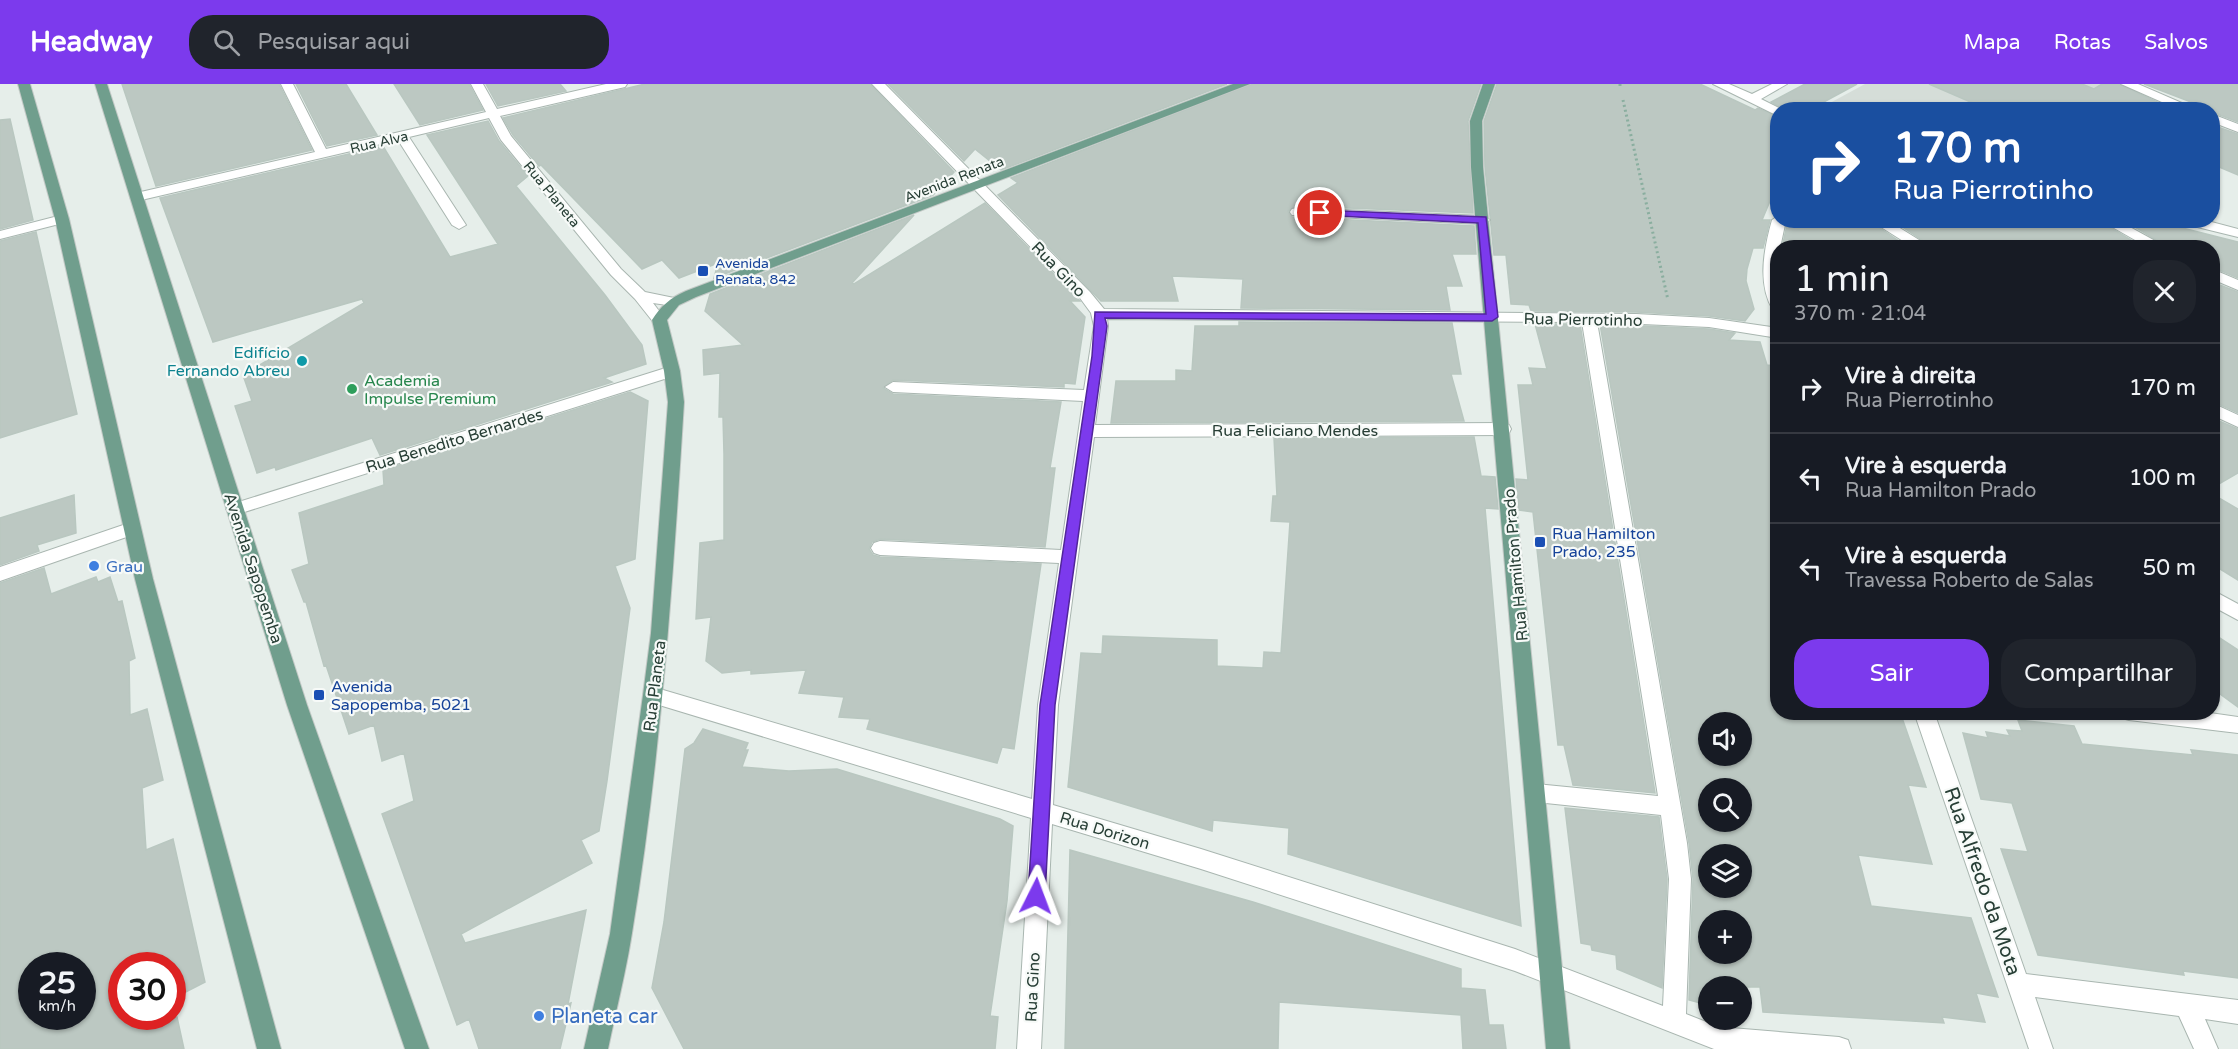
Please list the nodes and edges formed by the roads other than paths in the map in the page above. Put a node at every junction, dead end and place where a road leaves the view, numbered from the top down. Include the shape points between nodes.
1 (24, 84) edge
2 (100, 84) edge
3 (287, 84) edge
4 (477, 84) edge
5 (621, 84) edge
6 (878, 84) edge
7 (1245, 84) edge
8 (1489, 84) edge
9 (1719, 84) edge
10 (1781, 84) edge
11 (2127, 84) edge
12 (1752, 99) junction
13 (2172, 102) edge
14 (1770, 107) edge
15 (493, 115) junction
16 (2220, 120) edge
17 (2238, 128) edge
18 (402, 137) junction
19 (323, 155) junction
20 (979, 185) junction
21 (137, 197) junction
22 (1297, 212) dead end
23 (62, 219) junction
24 (1483, 220) junction
25 (459, 225) dead end
26 (1890, 228) edge
27 (2122, 228) edge
28 (2218, 228) edge
29 (2238, 233) edge
30 (0, 235) edge
31 (1911, 240) edge
32 (2145, 240) edge
33 (2220, 277) edge
34 (2238, 286) edge
35 (640, 296) junction
36 (674, 302) junction
37 (1099, 314) junction
38 (1492, 317) junction
39 (1589, 319) junction
40 (659, 320) junction
41 (1770, 331) edge
42 (672, 371) junction
43 (893, 387) dead end
44 (1092, 396) junction
45 (2220, 412) edge
46 (2238, 422) edge
47 (1503, 429) junction
48 (1087, 431) junction
49 (235, 509) junction
50 (132, 528) junction
51 (880, 548) dead end
52 (1069, 557) junction
53 (0, 574) edge
54 (2220, 602) edge
55 (2238, 613) edge
56 (653, 695) junction
57 (1927, 720) edge
58 (2196, 720) edge
59 (2238, 725) edge
60 (1536, 793) junction
61 (1670, 807) junction
62 (1041, 810) junction
63 (1552, 976) junction
64 (2019, 984) junction
65 (2187, 1005) junction
66 (2238, 1012) edge
67 (1674, 1023) junction
68 (1726, 1044) edge
69 (269, 1049) edge
70 (417, 1049) edge
71 (596, 1049) edge
72 (1029, 1049) edge
73 (1558, 1049) edge
74 (1839, 1049) edge
75 (2041, 1049) edge
76 (2206, 1049) edge

1 - 23 main road
2 - 21 main road, Avenida Sapopemba
3 - 19 street
4 - 15 street, Rua Planeta
5 - 15 street, Rua Alva
6 - 20 street, Rua Gino
7 - 20 main road, Avenida Renata
8 - 24 main road, Rua Hamilton Prado via 1476,121
9 - 12 street
10 - 12 street
11 - 13 street
12 - 14 street
15 - 18 street, Rua Alva
15 - 35 street, Rua Planeta via 505,137
16 - 17 street
18 - 19 street, Rua Alva
18 - 25 street
19 - 21 street, Rua Alva
20 - 36 main road, Avenida Renata
20 - 37 street, Rua Gino
21 - 49 main road, Avenida Sapopemba
22 - 24 street
23 - 30 street
23 - 50 main road
24 - 38 main road, Rua Hamilton Prado
26 - 31 street
27 - 32 street
28 - 29 street
33 - 34 street
35 - 36 street
35 - 40 street, Rua Planeta
36 - 40 main road
37 - 38 street, Rua Pierrotinho
37 - 44 street, Rua Gino via 1101,326
38 - 39 street, Rua Pierrotinho
38 - 47 main road, Rua Hamilton Prado
39 - 41 street, Rua Pierrotinho via 1673,321
39 - 61 street
40 - 42 main road, Rua Planeta
42 - 49 street, Rua Benedito Bernardes
42 - 56 main road, Rua Planeta via 676,402
43 - 44 street
44 - 48 street, Rua Gino
45 - 46 street
47 - 48 street, Rua Feliciano Mendes
47 - 60 main road, Rua Hamilton Prado
48 - 52 street, Rua Gino
49 - 70 main road, Avenida Sapopemba via 297,705
50 - 53 street
50 - 69 main road
51 - 52 street
52 - 62 street, Rua Gino via 1048,705
54 - 55 street
56 - 62 street, Rua Dorizon
56 - 71 main road, Rua Planeta via 621,934
57 - 64 street, Rua Alfredo da Mota
58 - 59 street
60 - 61 street
60 - 63 main road, Rua Hamilton Prado
61 - 67 street via 1680,879
62 - 63 street, Rua Dorizon via 1481,949
62 - 72 street, Rua Gino
63 - 67 street, Rua Dorizon
63 - 73 main road, Rua Hamilton Prado
64 - 65 street
64 - 75 street, Rua Alfredo da Mota
65 - 66 street
65 - 76 street
67 - 68 street, Rua Dorizon
68 - 74 street, Rua Dorizon

